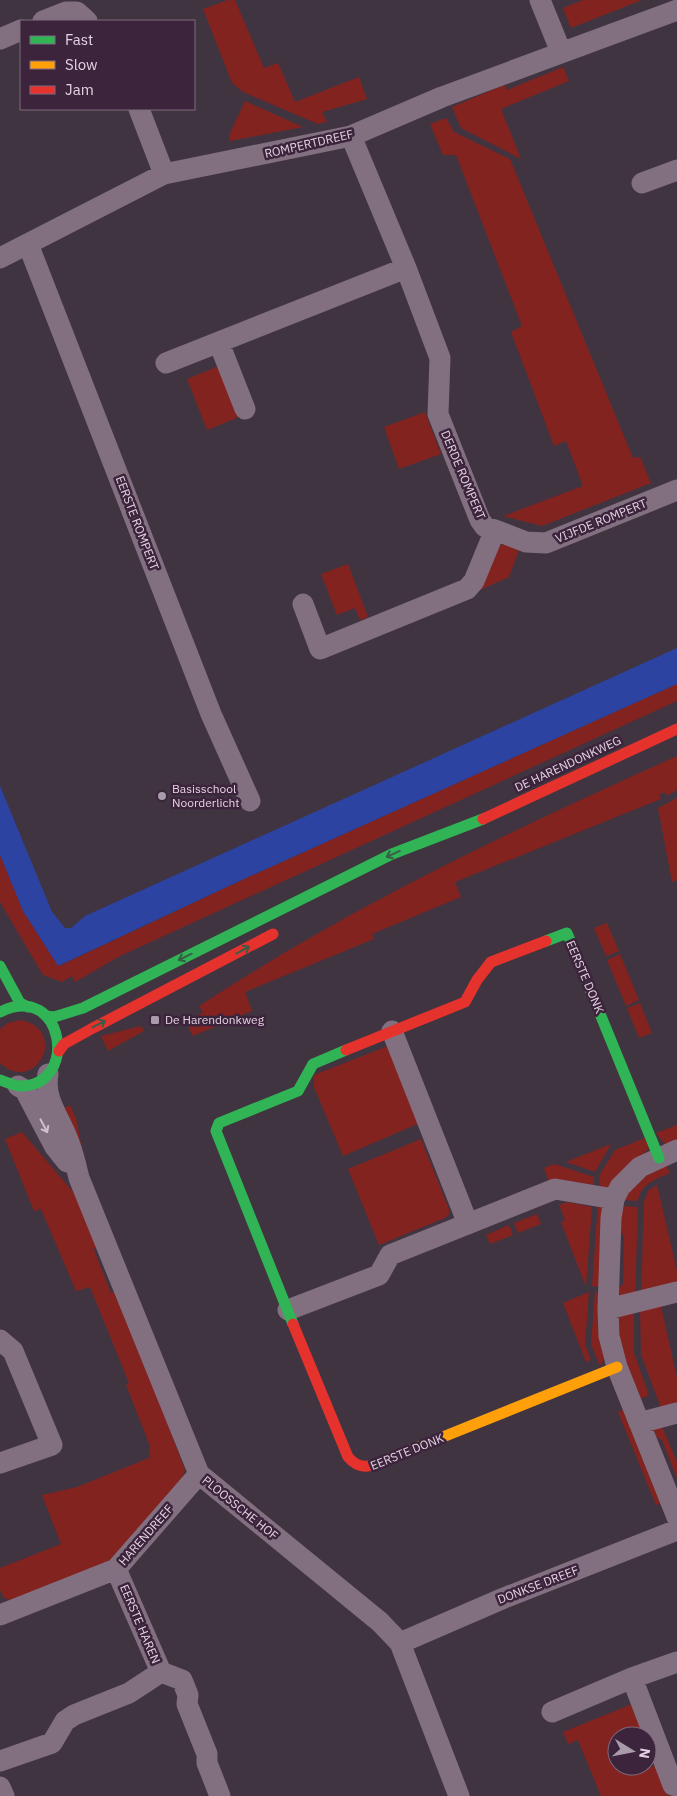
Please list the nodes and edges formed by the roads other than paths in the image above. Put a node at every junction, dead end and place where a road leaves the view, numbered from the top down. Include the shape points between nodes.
1 (540, 0) edge
2 (677, 10) edge
3 (81, 11) edge
4 (46, 20) edge
5 (20, 30) edge
6 (0, 39) edge
7 (561, 52) junction
8 (139, 110) edge
9 (350, 136) junction
10 (677, 170) edge
11 (164, 174) junction
12 (642, 183) dead end
13 (28, 244) junction
14 (0, 258) edge
15 (406, 268) junction
16 (219, 343) junction
17 (166, 363) dead end
18 (246, 409) dead end
19 (677, 490) edge
20 (495, 530) junction
21 (303, 604) dead end
22 (677, 729) edge
23 (250, 800) dead end
24 (471, 824) junction
25 (406, 861) dead end
26 (287, 926) dead end
27 (0, 966) edge
28 (28, 1007) junction
29 (0, 1012) edge
30 (46, 1016) junction
31 (392, 1031) junction
32 (59, 1051) junction
33 (48, 1074) junction
34 (9, 1083) edge
35 (668, 1154) edge
36 (79, 1178) junction
37 (614, 1199) junction
38 (468, 1224) junction
39 (677, 1292) edge
40 (608, 1309) junction
41 (288, 1310) junction
42 (0, 1340) edge
43 (617, 1368) junction
44 (677, 1413) edge
45 (639, 1423) junction
46 (0, 1463) edge
47 (198, 1474) junction
48 (677, 1517) edge
49 (677, 1530) edge
50 (116, 1569) junction
51 (1, 1612) edge
52 (400, 1643) junction
53 (677, 1662) edge
54 (160, 1672) junction
55 (632, 1678) junction
56 (552, 1712) dead end
57 (0, 1762) edge
58 (677, 1786) edge
59 (0, 1787) edge
60 (4, 1796) edge
61 (220, 1796) edge
62 (459, 1796) edge

1 - 7 street
2 - 7 street, ROMPERTDREEF
3 - 4 street via 66,12
5 - 6 street
7 - 9 street, ROMPERTDREEF
8 - 11 street
9 - 11 street, ROMPERTDREEF
9 - 15 street, DERDE ROMPERT
10 - 12 street
11 - 13 street, ROMPERTDREEF
13 - 14 street, ROMPERTDREEF
13 - 23 street, EERSTE ROMPERT via 200,686
15 - 16 street
15 - 20 street, DERDE ROMPERT via 440,358 438,414 480,520 485,527
16 - 17 street
16 - 18 street
19 - 20 street, VIJFDE ROMPERT via 546,543 526,542
20 - 21 street, DERDE ROMPERT via 474,581 467,589 320,649
22 - 24 street, DE HARENDONKWEG
24 - 25 street, DE HARENDONKWEG
24 -> 30 street, DE HARENDONKWEG via 392,854 83,1008 54,1017
32 -> 26 street via 64,1044 92,1028
27 - 28 street via 20,1002
28 - 29 street
28 - 30 street
30 - 32 street via 57,1032
31 - 35 street, EERSTE DONK via 465,1002 491,962 566,933
31 - 38 street
31 - 41 street, EERSTE DONK via 313,1064 298,1092 220,1123 216,1131
32 - 33 street
33 - 34 street via 35,1083
33 - 36 street, PLOOSSCHE HOF via 46,1082 51,1103 68,1140
34 -> 36 street, PLOOSSCHE HOF via 25,1090 55,1146
35 - 37 street via 640,1167
36 - 47 street, PLOOSSCHE HOF
37 - 38 street via 555,1189
37 - 40 street
38 - 41 street via 390,1256 379,1275
39 - 40 street
40 - 43 street via 609,1336
41 - 43 street, EERSTE DONK via 349,1461 357,1468 366,1468
42 - 46 street via 13,1351 52,1445
43 - 45 street
44 - 45 street
45 - 48 street
47 - 50 street, HARENDREEF
47 - 52 street, PLOOSSCHE HOF via 380,1622
49 - 52 street, DONKSE DREEF
50 - 51 street, HARENDREEF
50 - 54 street, EERSTE HAREN
52 - 62 street, PLOOSSCHE HOF
53 - 55 street
54 - 57 street, EERSTE HAREN via 129,1693 74,1715 65,1721 52,1743
54 - 61 street via 182,1680 188,1695 187,1704 208,1754 206,1763
55 - 56 street
55 - 58 street via 673,1785
59 - 60 street

